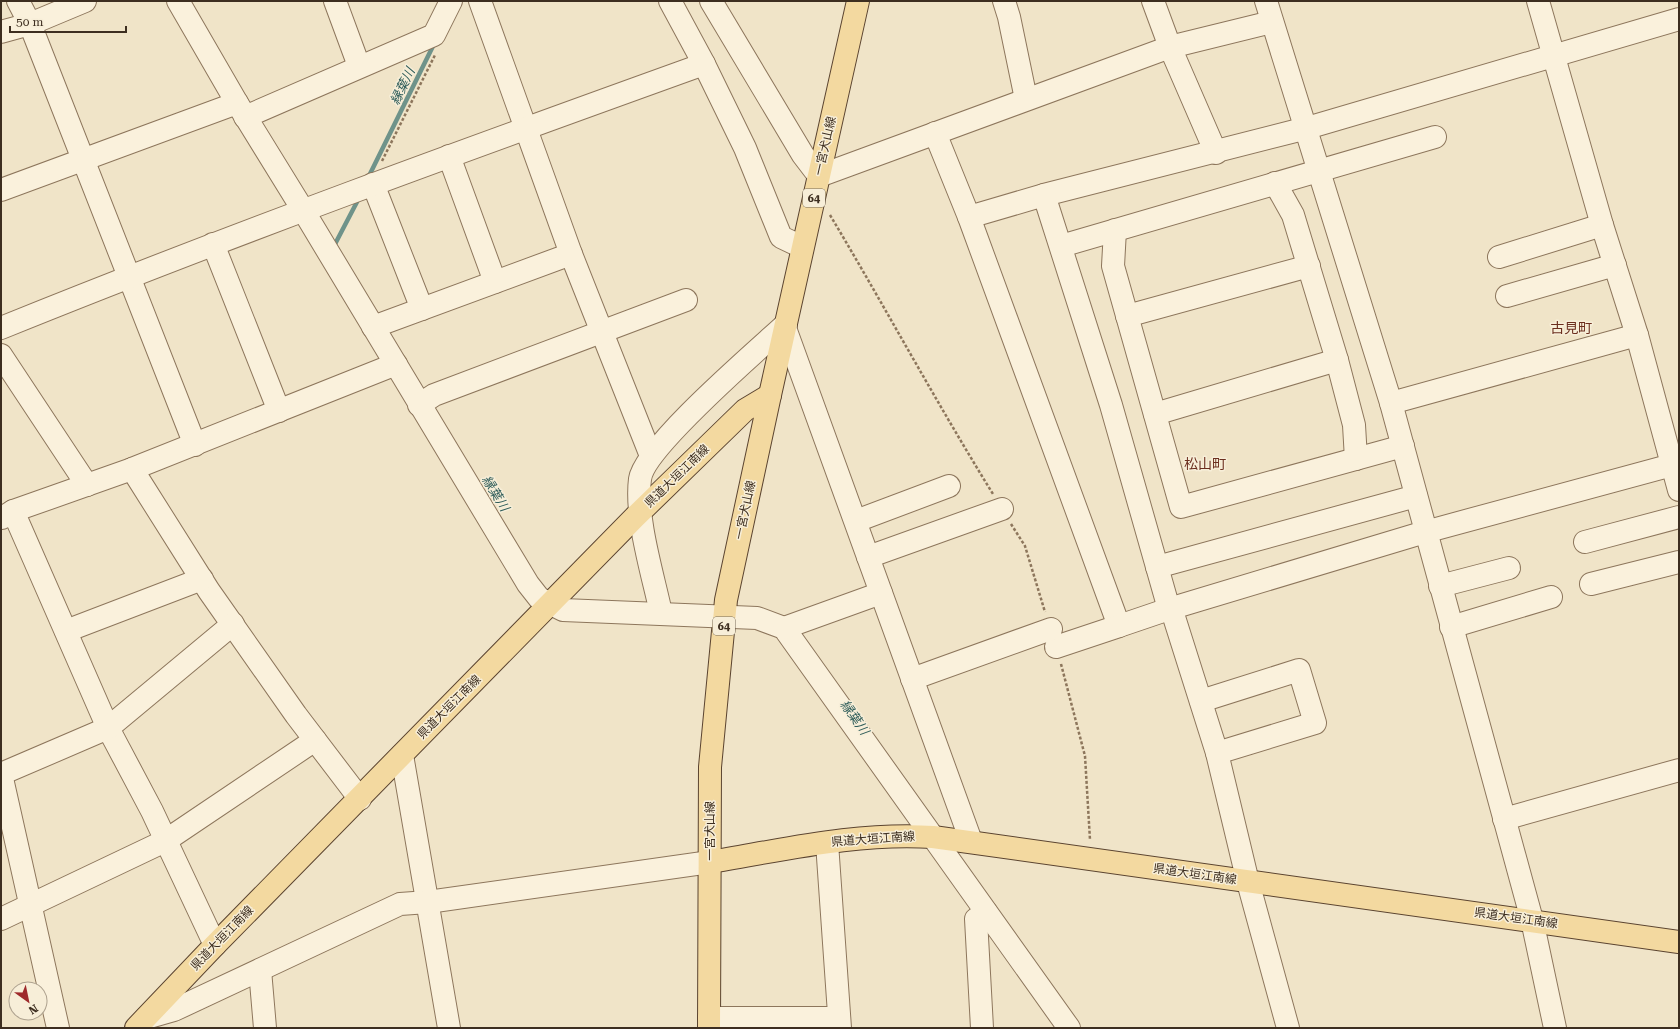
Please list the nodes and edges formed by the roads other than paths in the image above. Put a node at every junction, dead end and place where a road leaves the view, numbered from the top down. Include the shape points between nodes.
1 (18, 1) edge
2 (85, 1) edge
3 (178, 1) edge
4 (335, 1) edge
5 (451, 1) edge
6 (480, 1) edge
7 (670, 1) edge
8 (711, 1) edge
9 (858, 1) edge
10 (1004, 1) edge
11 (1153, 1) edge
12 (1266, 1) edge
13 (1538, 1) edge
14 (1679, 20) edge
15 (1272, 22) junction
16 (30, 24) junction
17 (1, 32) edge
18 (1170, 47) junction
19 (1553, 55) junction
20 (704, 64) junction
21 (359, 66) junction
22 (1026, 99) junction
23 (241, 110) junction
24 (526, 128) junction
25 (1307, 128) junction
26 (936, 133) junction
27 (1435, 138) dead end
28 (1216, 153) junction
29 (449, 156) junction
30 (84, 159) junction
31 (1320, 170) junction
32 (819, 176) junction
33 (1275, 183) junction
34 (372, 185) junction
35 (1, 190) edge
36 (1044, 195) junction
37 (303, 210) junction
38 (969, 217) junction
39 (1602, 226) junction
40 (1115, 230) junction
41 (213, 244) junction
42 (1061, 246) junction
43 (802, 247) junction
44 (571, 254) junction
45 (1499, 257) dead end
46 (1615, 265) junction
47 (1309, 266) junction
48 (128, 276) junction
49 (496, 282) junction
50 (1507, 296) dead end
51 (686, 300) dead end
52 (422, 309) junction
53 (1127, 316) junction
54 (786, 326) junction
55 (373, 327) junction
56 (1, 328) edge
57 (601, 332) junction
58 (1638, 335) junction
59 (1, 355) edge
60 (1337, 360) junction
61 (396, 364) junction
62 (770, 395) junction
63 (1391, 403) junction
64 (420, 405) junction
65 (279, 411) junction
66 (1155, 414) junction
67 (195, 444) junction
68 (1403, 446) junction
69 (651, 456) junction
70 (1356, 459) junction
71 (1676, 464) edge
72 (132, 469) junction
73 (86, 485) junction
74 (949, 486) dead end
75 (1679, 490) edge
76 (1416, 496) junction
77 (1002, 509) dead end
78 (640, 512) junction
79 (7, 515) edge
80 (1679, 517) edge
81 (856, 521) junction
82 (1425, 532) junction
83 (1585, 542) dead end
84 (868, 557) junction
85 (1679, 562) edge
86 (1157, 567) junction
87 (1509, 568) dead end
88 (202, 578) junction
89 (1591, 584) dead end
90 (1440, 586) junction
91 (881, 593) junction
92 (1551, 597) dead end
93 (549, 604) junction
94 (1169, 609) junction
95 (661, 614) junction
96 (725, 616) junction
97 (233, 624) junction
98 (1119, 626) junction
99 (1451, 627) junction
100 (784, 628) junction
101 (66, 631) junction
102 (912, 679) junction
103 (1201, 701) junction
104 (108, 728) junction
105 (315, 740) junction
106 (1217, 752) junction
107 (402, 755) junction
108 (1679, 770) edge
109 (1, 774) edge
110 (360, 799) junction
111 (1504, 819) junction
112 (925, 836) junction
113 (166, 841) junction
114 (971, 841) junction
115 (827, 842) junction
116 (710, 862) junction
117 (1248, 882) junction
118 (428, 902) junction
119 (30, 906) junction
120 (1, 919) edge
121 (984, 920) junction
122 (1532, 920) junction
123 (1679, 942) edge
124 (215, 945) junction
125 (260, 970) junction
126 (1043, 1001) junction
127 (175, 1019) edge
128 (141, 1023) edge
129 (709, 1023) edge
130 (840, 1023) edge
131 (58, 1028) edge
132 (265, 1028) edge
133 (449, 1028) edge
134 (982, 1028) edge
135 (1056, 1028) edge
136 (1069, 1028) edge
137 (1288, 1028) edge
138 (1555, 1028) edge

1 - 16 street
2 - 16 street
3 - 23 street
4 - 21 street
5 - 21 street via 434,35
6 - 24 street
7 - 20 street
8 - 32 street via 803,155
9 - 32 main road, 一宮犬山線 / 64
10 - 22 street
11 - 18 street
12 - 15 street
13 - 19 street
14 - 19 street
15 - 18 street
15 - 25 street
16 - 17 street
16 - 30 street
18 - 22 street
18 - 28 street
19 - 25 street
19 - 39 street
20 - 24 street
20 - 43 street via 745,148 781,237
21 - 23 street
22 - 26 street
23 - 30 street
23 - 37 street
24 - 29 street
24 - 44 street
25 - 28 street
25 - 31 street
26 - 32 street
26 - 38 street
27 - 31 street
28 - 36 street
29 - 34 street
29 - 49 street
30 - 35 street
30 - 48 street
31 - 33 street
31 - 63 street
32 - 43 main road, 一宮犬山線 / 64
33 - 40 street
33 - 47 street via 1293,215
34 - 37 street
34 - 52 street
36 - 38 street
36 - 42 street
37 - 41 street
37 - 55 street
38 - 98 street
39 - 45 street
39 - 46 street
40 - 42 street
40 - 53 street via 1113,266
41 - 48 street
41 - 65 street
42 - 86 street via 1111,405
43 - 54 main road, 一宮犬山線 / 64
44 - 49 street
44 - 57 street
46 - 50 street
46 - 58 street
47 - 53 street
47 - 60 street
48 - 56 street
48 - 67 street
49 - 52 street
51 - 57 street
52 - 55 street
53 - 66 street
54 - 62 main road, 一宮犬山線 / 64
54 - 69 street via 697,406
54 - 81 street
55 - 61 street
57 - 64 street via 434,395
57 - 69 street
58 - 63 street
58 - 71 street
59 - 73 street
60 - 66 street
60 - 70 street via 1354,425
61 - 64 street
61 - 65 street
62 - 78 main road, 県道大垣江南線 via 745,410
62 - 96 main road, 一宮犬山線 / 64 via 726,600
63 - 68 street
64 - 93 street via 528,584 539,598
65 - 67 street
66 - 70 street via 1181,507
67 - 72 street
68 - 70 street
68 - 76 street
69 - 78 street via 640,478
71 - 75 street
71 - 82 street
72 - 73 street
72 - 88 street
73 - 79 street
74 - 81 street
76 - 82 street
76 - 86 street
77 - 84 street
78 - 93 main road, 県道大垣江南線
78 - 95 street
79 - 101 street
80 - 83 street
81 - 84 street
82 - 90 street
82 - 94 street
84 - 91 street
85 - 89 street
86 - 94 street
87 - 90 street
88 - 97 street
88 - 101 street
90 - 99 street
91 - 100 street
91 - 102 street
92 - 99 street
93 - 95 street via 563,610
93 - 107 main road, 県道大垣江南線
94 - 98 street
94 - 103 street via 1174,617
95 - 96 street
96 - 100 street via 757,618
96 - 116 main road, 一宮犬山線 / 64 via 710,767
97 - 104 street
97 - 105 street
98 - 102 street via 1054,638
99 - 111 street
100 - 112 street
101 - 104 street
102 - 114 street
103 - 106 street
103 - 106 street via 1299,670 1315,723
104 - 109 street
104 - 113 street
105 - 110 street
105 - 113 street
106 - 117 street
107 - 110 main road, 県道大垣江南線
107 - 118 street
108 - 111 street
109 - 119 street
110 - 124 main road, 県道大垣江南線
111 - 122 street
112 - 114 main road, 県道大垣江南線
112 - 115 main road, 県道大垣江南線
112 - 121 street
113 - 119 street
113 - 124 street
114 - 117 main road, 県道大垣江南線
115 - 116 main road, 県道大垣江南線
115 - 130 street
116 - 118 street
116 - 129 main road, 一宮犬山線 / 64
117 - 122 main road, 県道大垣江南線
117 - 137 street
118 - 125 street via 400,904
118 - 133 street
119 - 120 street
119 - 131 street
121 - 126 street
121 - 134 street
122 - 123 main road, 県道大垣江南線
122 - 138 street
124 - 128 main road, 県道大垣江南線
125 - 127 street
125 - 132 street
126 - 135 street
126 - 136 street
127 - 128 street
129 - 130 street

